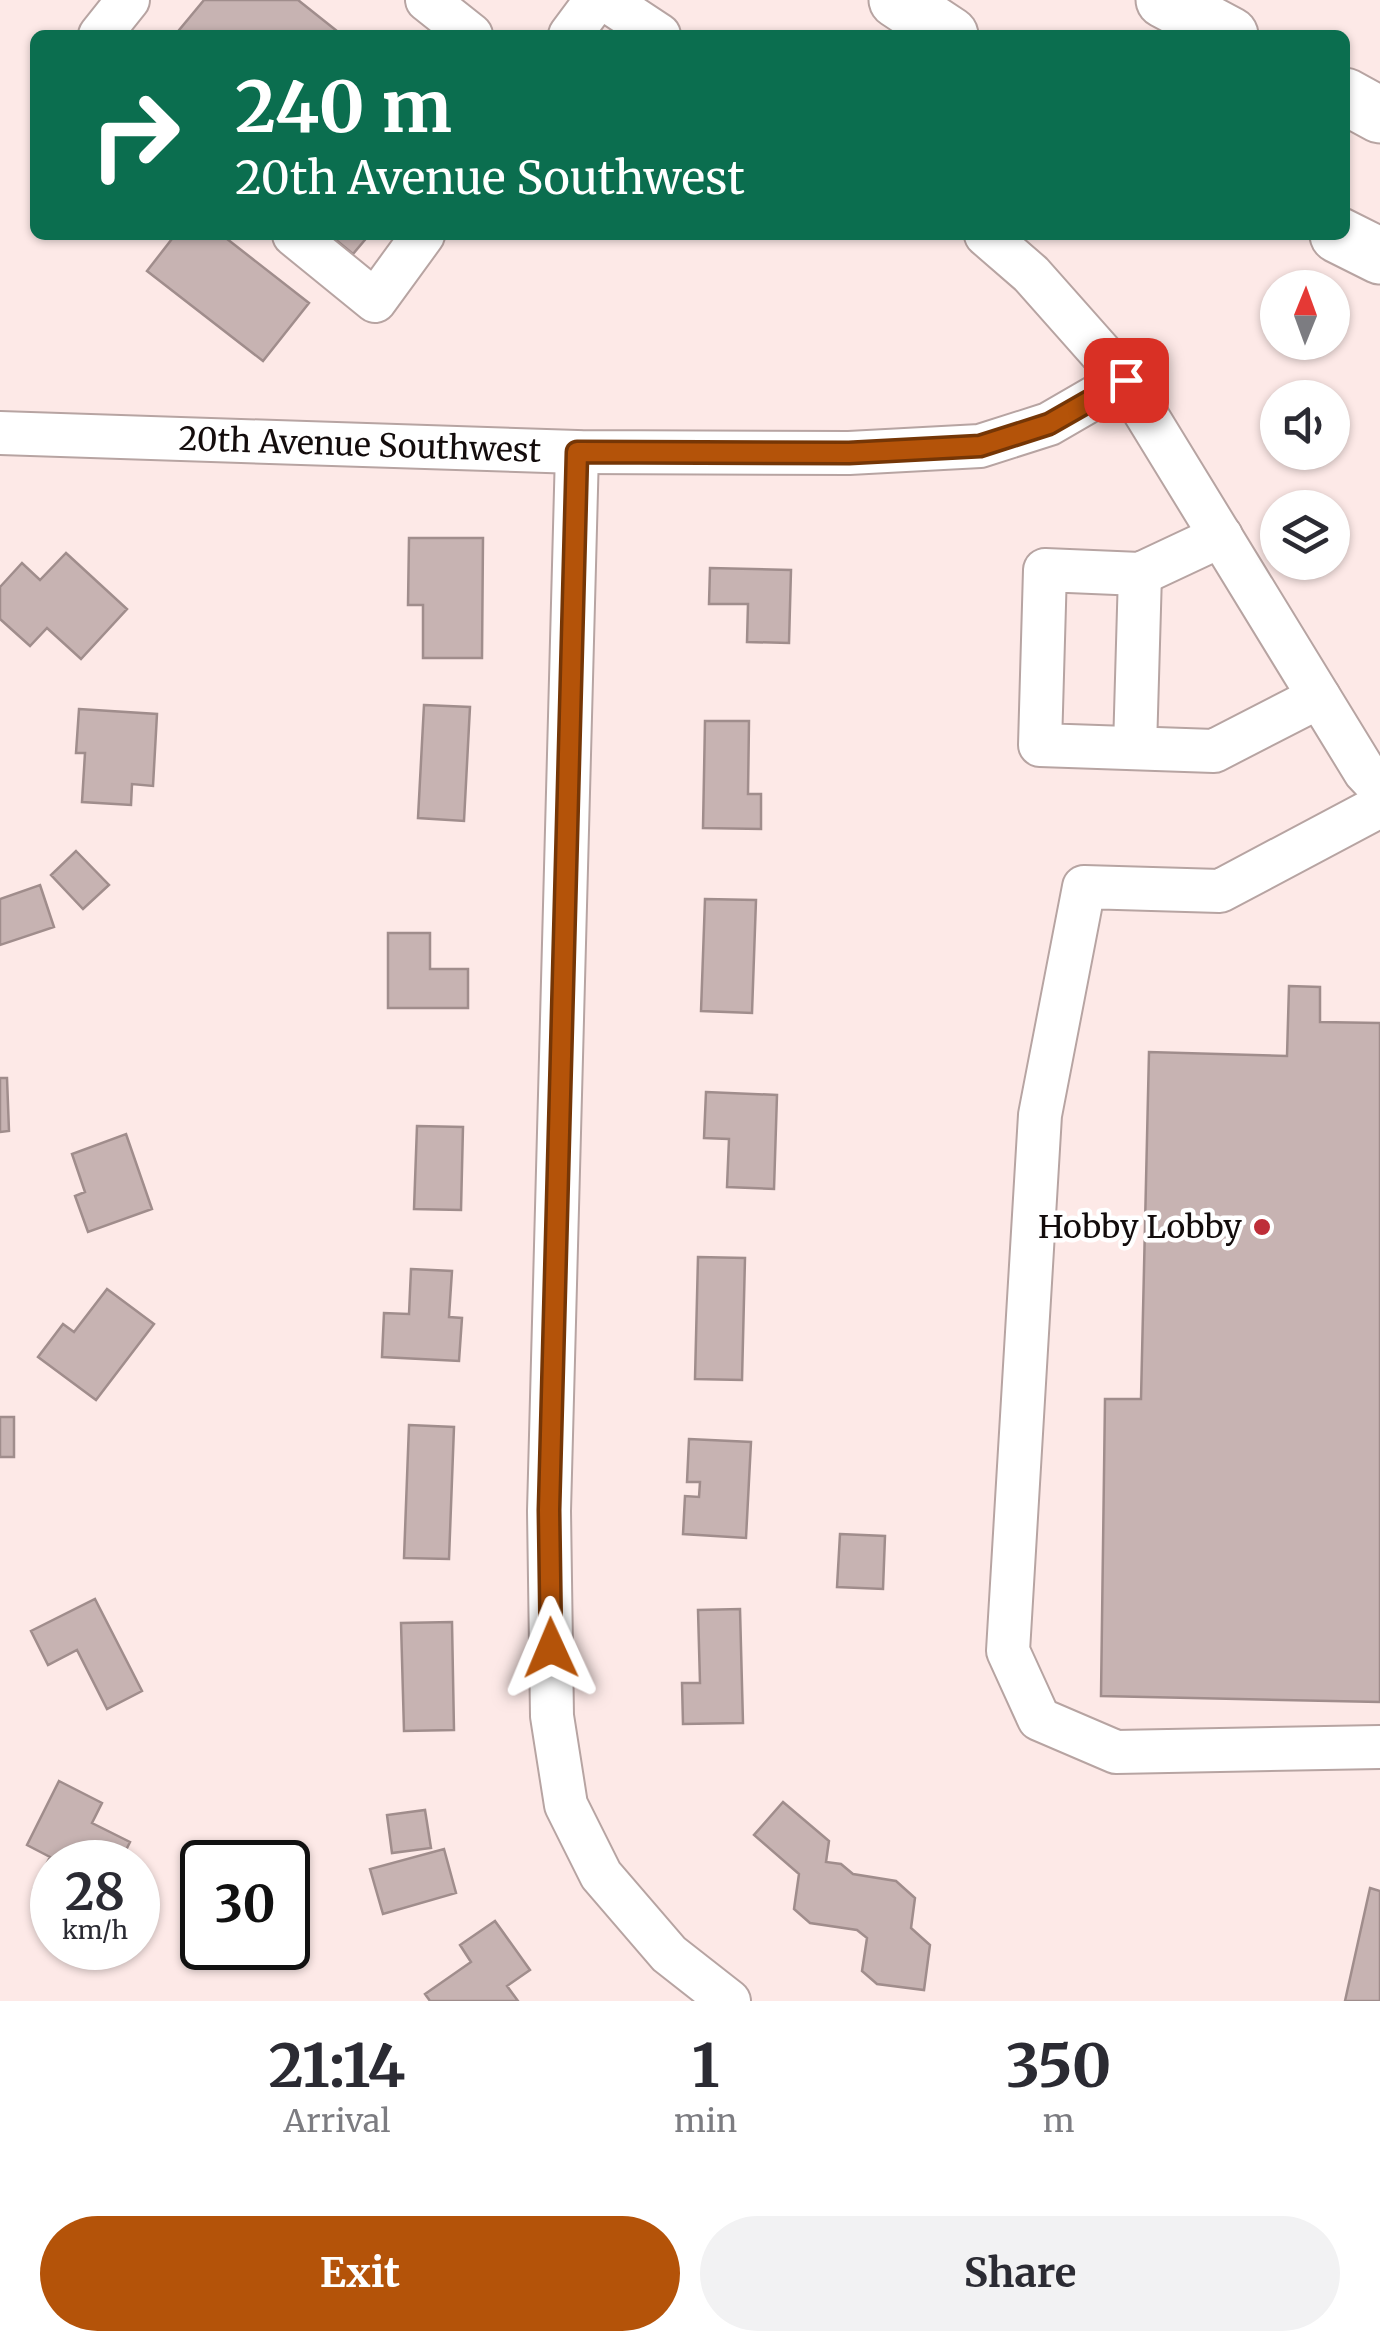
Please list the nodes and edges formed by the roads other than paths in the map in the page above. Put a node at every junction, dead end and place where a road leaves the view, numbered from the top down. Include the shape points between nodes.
1 (128, 0) edge
2 (427, 0) edge
3 (596, 0) edge
4 (606, 0) edge
5 (897, 0) edge
6 (1164, 0) edge
7 (104, 30) edge
8 (466, 30) edge
9 (574, 30) edge
10 (651, 30) edge
11 (942, 30) edge
12 (1221, 30) edge
13 (1350, 99) edge
14 (1380, 115) edge
15 (300, 240) edge
16 (419, 240) edge
17 (992, 240) edge
18 (1348, 240) edge
19 (1380, 256) edge
20 (1126, 380) junction
21 (0, 433) edge
22 (577, 452) junction
23 (1221, 536) junction
24 (1140, 574) junction
25 (1320, 697) junction
26 (1134, 748) junction
27 (1380, 788) edge
28 (1380, 806) edge
29 (1380, 1748) edge
30 (730, 2001) edge

1 - 7 street
2 - 8 street
3 - 9 street
4 - 10 street
5 - 11 highway
6 - 12 highway
13 - 14 highway
15 - 16 street via 375,301
17 - 20 street
18 - 19 highway
20 - 22 street, 20th Avenue Southwest via 1049,424 980,446 849,453
20 - 23 street
21 - 22 street, 20th Avenue Southwest
22 - 30 street via 549,1510 552,1716 566,1806 601,1875 669,1954
23 - 24 street
23 - 25 street
24 - 26 street
24 - 26 street via 1045,570 1040,745
25 - 26 street via 1214,751
25 - 27 street
28 - 29 street via 1220,891 1084,887 1040,1115 1008,1651 1039,1719 1116,1752

